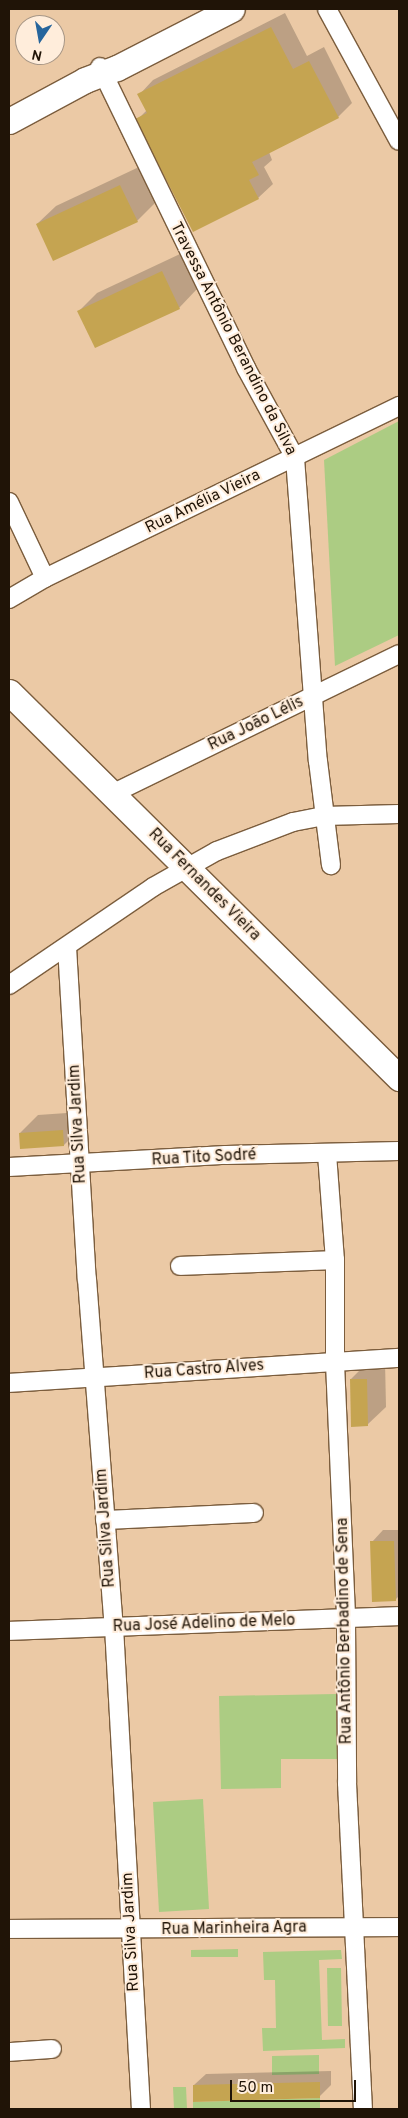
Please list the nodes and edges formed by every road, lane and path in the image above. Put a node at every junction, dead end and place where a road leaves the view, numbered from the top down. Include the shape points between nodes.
1 (201, 9) edge
2 (232, 9) edge
3 (326, 9) edge
4 (96, 73) junction
5 (9, 121) edge
6 (399, 141) edge
7 (399, 406) edge
8 (295, 458) junction
9 (9, 502) edge
10 (45, 578) junction
11 (9, 599) edge
12 (399, 654) edge
13 (9, 692) edge
14 (315, 695) junction
15 (112, 794) junction
16 (399, 814) edge
17 (324, 816) junction
18 (331, 865) dead end
19 (187, 868) junction
20 (67, 946) junction
21 (9, 986) edge
22 (399, 1078) edge
23 (399, 1151) edge
24 (327, 1154) junction
25 (79, 1162) junction
26 (9, 1167) edge
27 (335, 1260) junction
28 (180, 1266) dead end
29 (399, 1358) edge
30 (335, 1363) junction
31 (96, 1378) junction
32 (9, 1383) edge
33 (254, 1513) dead end
34 (105, 1520) junction
35 (399, 1616) edge
36 (346, 1620) junction
37 (114, 1627) junction
38 (9, 1631) edge
39 (399, 1927) edge
40 (355, 1929) junction
41 (9, 1930) edge
42 (130, 1931) junction
43 (52, 2049) dead end
44 (9, 2052) edge
45 (141, 2109) edge
46 (363, 2109) edge

1 - 4 street via 114,55
2 - 4 street
3 - 6 street
4 - 5 street
4 - 8 street, Travessa Antônio Berandino da Silva
7 - 8 street, Rua Amélia Vieira
8 - 10 street, Rua Amélia Vieira
8 - 14 street, Travessa Antônio Berandino da Silva
9 - 10 street
10 - 11 street, Rua Amélia Vieira
12 - 14 street, Rua João Lélis
13 - 15 street, Rua Fernandes Vieira
14 - 15 street, Rua João Lélis
14 - 17 street, Travessa Antônio Berandino da Silva
15 - 19 street, Rua Fernandes Vieira
16 - 17 street
17 - 18 street, Travessa Antônio Berandino da Silva
17 - 19 street via 294,822 253,837 217,851
19 - 20 street via 153,887
19 - 22 street, Rua Fernandes Vieira
20 - 21 street
20 - 25 street, Rua Silva Jardim
23 - 24 street, Rua Tito Sodré
24 - 25 street, Rua Tito Sodré
24 - 27 street, Rua Antônio Berbadino de Sena
25 - 26 street, Rua Tito Sodré
25 - 31 street, Rua Silva Jardim
27 - 28 street
27 - 30 street, Rua Antônio Berbadino de Sena
29 - 30 street, Rua Castro Alves
30 - 31 street, Rua Castro Alves
30 - 36 street, Rua Antônio Berbadino de Sena
31 - 32 street, Rua Castro Alves
31 - 34 street, Rua Silva Jardim
33 - 34 street
34 - 37 street, Rua Silva Jardim
35 - 36 street, Rua José Adelino de Melo
36 - 37 street, Rua José Adelino de Melo via 217,1621
36 - 40 street, Rua Antônio Berbadino de Sena via 348,1783
37 - 38 street, Rua José Adelino de Melo
37 - 42 street, Rua Silva Jardim
39 - 40 street, Rua Marinheira Agra
40 - 42 street, Rua Marinheira Agra
40 - 46 street, Rua Antônio Berbadino de Sena
41 - 42 street, Rua Marinheira Agra
42 - 45 street, Rua Silva Jardim
43 - 44 street

